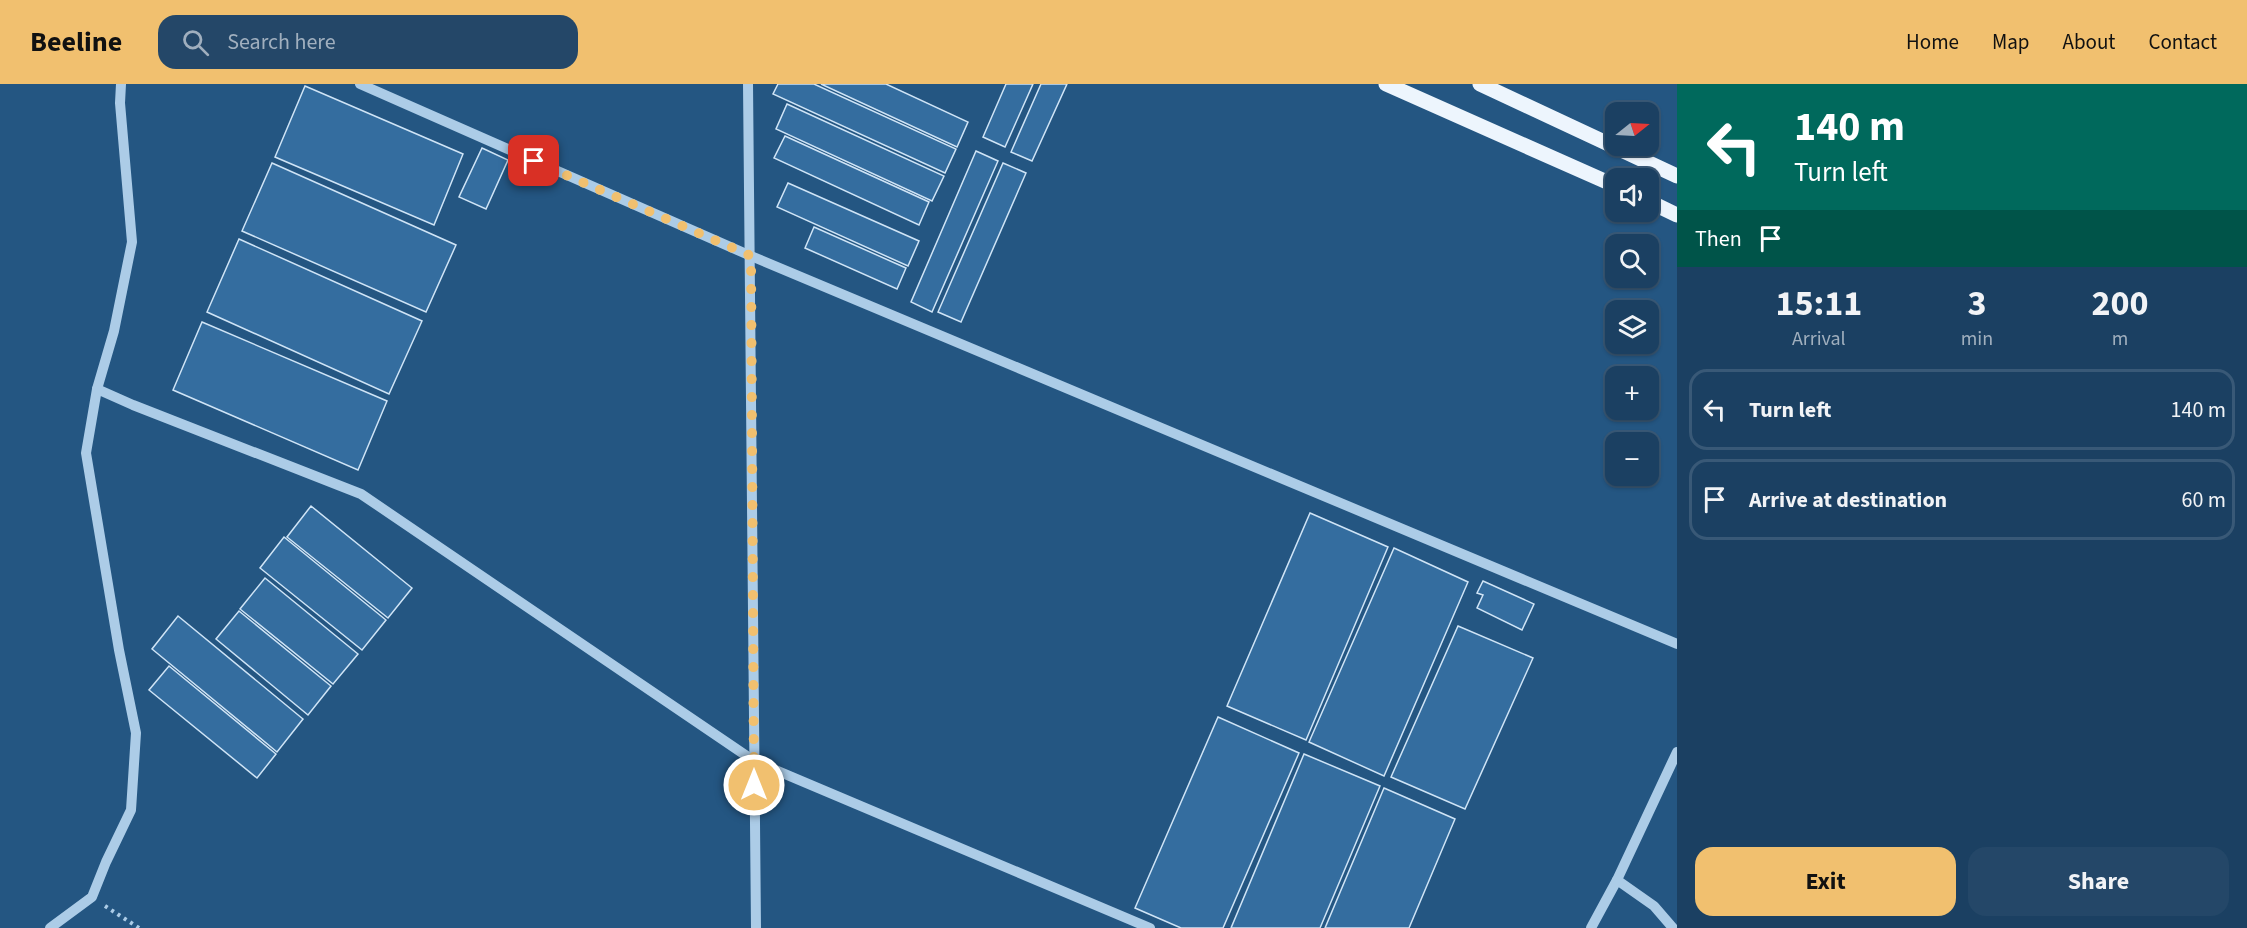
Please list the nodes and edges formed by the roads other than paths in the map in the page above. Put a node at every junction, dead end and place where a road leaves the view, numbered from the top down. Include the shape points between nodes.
1 (121, 84) edge
2 (360, 84) edge
3 (748, 84) edge
4 (1386, 84) edge
5 (1480, 84) edge
6 (1677, 176) edge
7 (1605, 181) edge
8 (1659, 206) edge
9 (1677, 215) edge
10 (751, 256) junction
11 (98, 389) junction
12 (1677, 644) edge
13 (1677, 752) edge
14 (754, 761) junction
15 (1617, 879) junction
16 (50, 928) edge
17 (756, 928) edge
18 (1150, 928) edge
19 (1591, 928) edge
20 (1673, 928) edge

1 - 11 street via 132,242
2 - 10 street
3 - 10 street
4 - 7 main road
5 - 6 main road
8 - 9 main road
10 - 12 street
10 - 14 street
11 - 14 street via 361,494
11 - 16 street via 86,453 136,733 131,810 92,897
13 - 15 street
14 - 17 street
14 - 18 street
15 - 19 street
15 - 20 street via 1654,906

